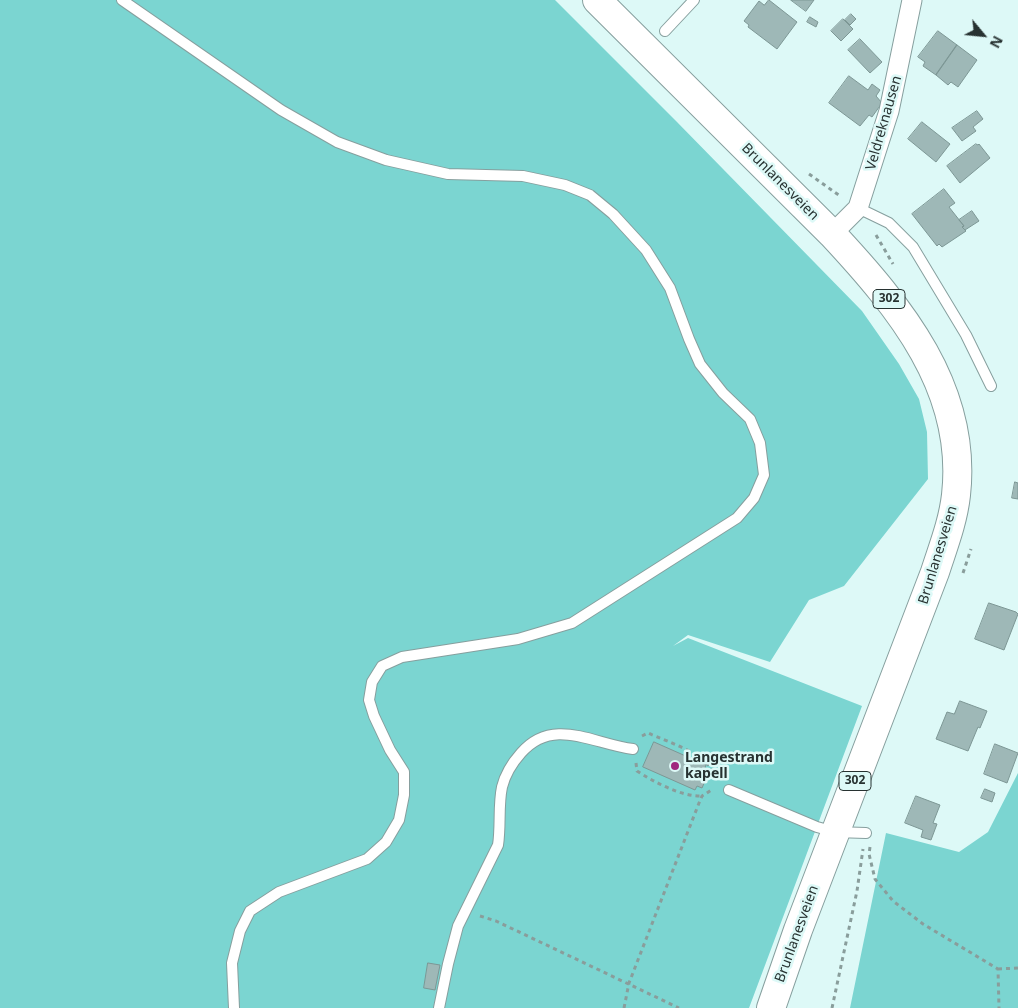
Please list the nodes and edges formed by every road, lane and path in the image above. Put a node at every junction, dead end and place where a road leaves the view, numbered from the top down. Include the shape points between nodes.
1 (122, 0) edge
2 (597, 0) edge
3 (694, 0) edge
4 (912, 0) edge
5 (665, 31) dead end
6 (858, 208) junction
7 (832, 234) junction
8 (990, 386) dead end
9 (632, 749) junction
10 (729, 790) dead end
11 (702, 796) junction
12 (835, 832) junction
13 (866, 833) joint
14 (464, 914) junction
15 (1018, 968) edge
16 (998, 969) junction
17 (629, 983) junction
18 (234, 1008) edge
19 (439, 1008) edge
20 (624, 1008) edge
21 (679, 1008) edge
22 (771, 1008) edge
23 (999, 1008) edge

1 - 18 lane via 281,110 337,142 386,160 448,174 523,176 565,185 590,195 613,214 651,257 670,288 700,364 722,393 750,419 760,443 764,475 754,498 737,518 572,623 518,639 402,657 382,666 372,682 370,700 390,750 404,772 399,820 386,842 367,859 278,892 250,911 240,931 232,963
2 - 7 main road, Brunlanesveien / 302
3 - 5 lane
4 - 6 street, Veldreknausen via 889,111
6 - 7 street, Veldreknausen
6 - 8 lane via 889,223 913,247 966,335
7 - 12 main road, Brunlanesveien / 302 via 886,296 931,363 948,408 957,470 952,519 935,572
9 - 11 path via 637,771 691,796
9 - 11 path via 640,736 648,733 699,757 714,771 717,781 712,790
9 - 14 lane via 597,739 554,734 545,735 525,748 502,786 498,845
10 - 12 lane
11 - 17 path
12 - 13 lane
12 - 22 main road, Brunlanesveien / 302
13 - 16 path via 870,840 869,854 875,879 893,901 923,924
14 - 17 path via 496,921
14 - 19 lane via 453,941
15 - 16 path
16 - 23 path
17 - 20 path
17 - 21 path

